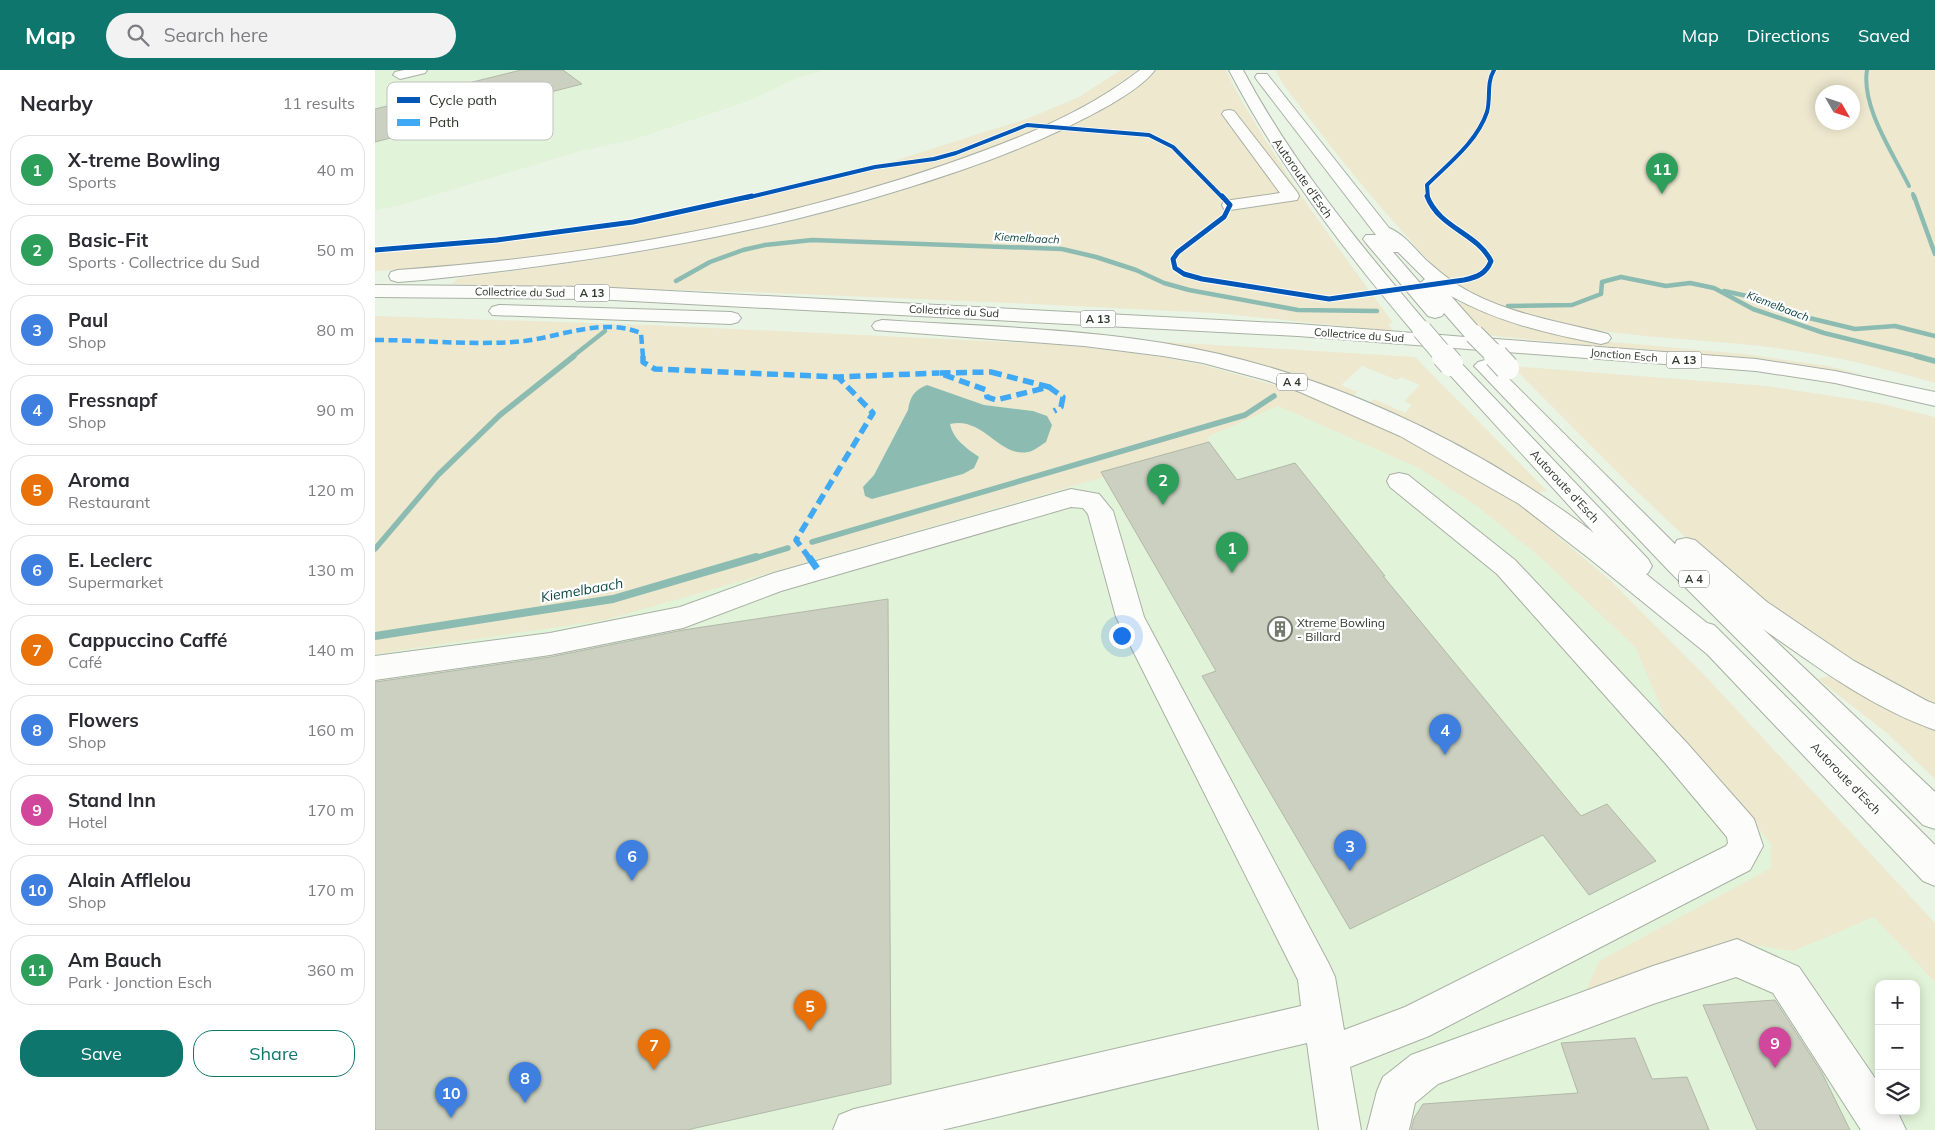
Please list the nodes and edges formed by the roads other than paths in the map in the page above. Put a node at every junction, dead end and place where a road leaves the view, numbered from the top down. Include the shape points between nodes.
1 (420, 70) edge
2 (1148, 70) edge
3 (1236, 70) edge
4 (1260, 74) edge
5 (399, 75) dead end
6 (1229, 114) dead end
7 (1312, 193) junction
8 (1291, 196) junction
9 (1230, 205) dead end
10 (1385, 232) junction
11 (375, 277) edge
12 (375, 291) edge
13 (375, 308) edge
14 (793, 320) junction
15 (1533, 348) joint
16 (1496, 367) junction
17 (1935, 388) edge
18 (1935, 399) edge
19 (1935, 411) edge
20 (1399, 481) dead end
21 (1716, 646) junction
22 (375, 668) edge
23 (1935, 717) edge
24 (1935, 814) edge
25 (1935, 869) edge
26 (1325, 1038) junction
27 (854, 1130) edge
28 (1341, 1130) edge
29 (1388, 1130) edge
30 (1885, 1130) edge

1 - 5 main road
2 - 11 main road via 1107,99 1013,146 858,198 716,233 635,247 532,262
3 - 7 main road, Autoroute d'Esch / A 4
4 - 10 main road, A 4
4 - 16 main road, Autoroute d'Esch / A 4 via 1289,128 1317,169 1377,245 1453,332
6 - 8 main road
7 - 8 main road
7 - 21 main road, Autoroute d'Esch / A 4, bridge via 1451,364
8 - 9 main road
10 - 16 main road, A 4, bridge via 1393,245 1474,334
10 - 17 main road, A 4 via 1400,242 1433,276 1485,305 1530,322 1601,338 1821,360
12 - 15 main road, Collectrice du Sud / A 13 via 593,293 799,302 1298,330
13 - 14 main road, Collectrice du Sud / A 13
14 - 19 main road via 1306,345 1763,378 1881,396
14 - 21 main road, A 4 via 1116,343 1248,368 1312,389 1428,440 1526,496
15 - 18 main road, Jonction Esch / A 13 via 1756,365 1835,377
16 - 23 main road, A 4 via 1658,522 1757,610 1844,670 1917,711
16 - 24 main road, Autoroute d'Esch / A 4 via 1678,564
20 - 26 main road via 1506,567 1676,753 1742,830 1746,846 1738,858 1415,1022
21 - 25 main road, Autoroute d'Esch / A 4
22 - 26 main road via 550,644 683,617 774,583 1071,498 1090,500 1100,511 1130,617 1316,978
26 - 27 main road
26 - 28 main road
29 - 30 main road via 1397,1090 1425,1069 1653,985 1737,958 1786,980

